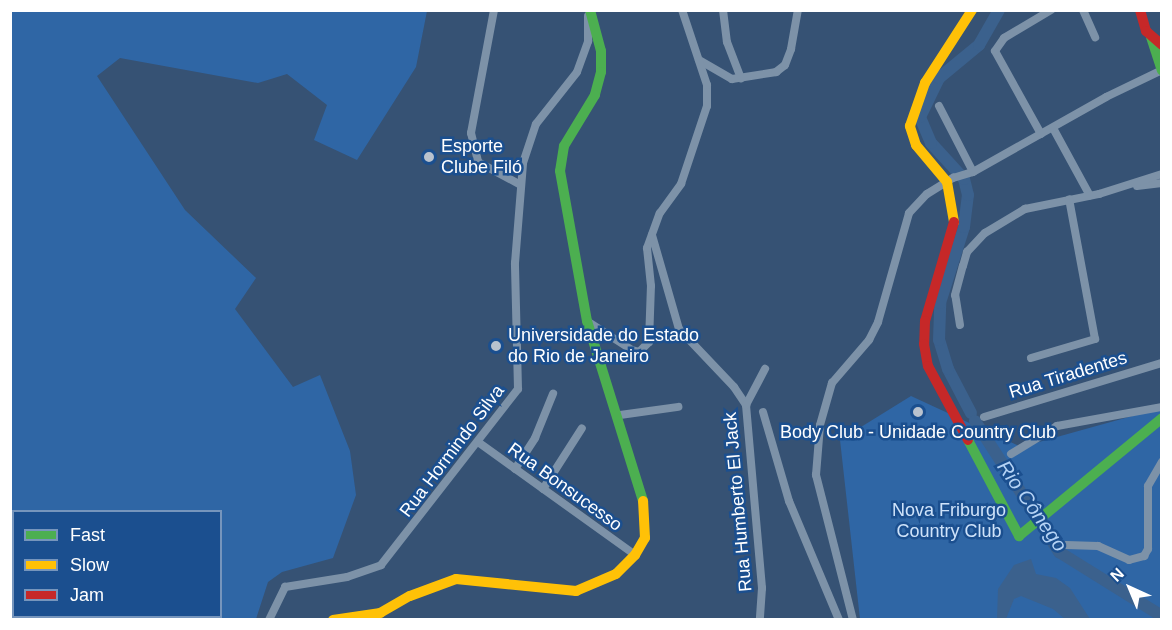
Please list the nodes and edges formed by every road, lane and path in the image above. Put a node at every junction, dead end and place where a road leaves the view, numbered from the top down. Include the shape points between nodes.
1 (494, 10) edge
2 (589, 10) edge
3 (682, 10) edge
4 (723, 10) edge
5 (798, 10) edge
6 (972, 10) edge
7 (1051, 10) edge
8 (1083, 10) edge
9 (1140, 10) edge
10 (1095, 37) dead end
11 (1151, 37) junction
12 (1161, 45) edge
13 (699, 60) junction
14 (1161, 70) edge
15 (741, 78) junction
16 (939, 106) dead end
17 (1053, 128) junction
18 (1041, 134) junction
19 (973, 172) junction
20 (1161, 174) edge
21 (950, 180) junction
22 (1161, 183) edge
23 (519, 184) junction
24 (1117, 189) junction
25 (1090, 196) junction
26 (1069, 199) junction
27 (651, 233) junction
28 (587, 321) junction
29 (960, 325) dead end
30 (1031, 358) dead end
31 (1161, 363) edge
32 (765, 369) dead end
33 (553, 394) dead end
34 (746, 405) junction
35 (678, 407) dead end
36 (1161, 407) edge
37 (763, 412) dead end
38 (620, 415) junction
39 (984, 417) dead end
40 (1161, 418) edge
41 (582, 428) dead end
42 (478, 442) junction
43 (1011, 454) dead end
44 (1161, 462) edge
45 (515, 469) junction
46 (543, 489) junction
47 (1066, 545) dead end
48 (635, 555) junction
49 (269, 620) edge
50 (333, 620) edge
51 (760, 620) edge
52 (839, 620) edge
53 (853, 620) edge

1 - 23 street via 471,133 478,162
2 - 23 street, Rua Hormindo Silva via 588,41 578,72 536,124
2 - 28 street via 601,51 601,72 595,95 564,146 560,171
3 - 13 street
4 - 15 street via 728,42
5 - 15 street via 785,65 767,75
6 - 21 street via 925,83 912,111 910,126 916,145
7 - 18 street via 1004,38 995,51
8 - 10 street
9 - 11 street
11 - 12 street
11 - 14 street
13 - 15 street via 720,75
13 - 27 street via 707,85 707,106 699,139 681,184
14 - 17 street
16 - 19 street
17 - 18 street
17 - 25 street
18 - 19 street
19 - 21 street
20 - 24 street
21 - 40 street via 952,236 925,321 928,366 1015,533 1023,536
21 - 53 street via 927,194 909,213 878,322 869,340 832,383 824,404 816,475
22 - 24 street
23 - 42 street, Rua Hormindo Silva via 515,274 519,380 513,398
24 - 25 street
25 - 26 street
26 - 29 street via 1025,209 974,242 967,252 955,295
26 - 30 street via 1095,339
27 - 28 street via 647,248 651,308 649,342 645,348 632,350
27 - 34 street, Rua Humberto El Jack via 679,330 734,387
28 - 38 street
31 - 39 street, Rua Tiradentes
32 - 34 street
33 - 45 street via 535,438
34 - 51 street, Rua Humberto El Jack via 762,588
35 - 38 street
36 - 43 street via 1057,426
37 - 52 street via 789,501
38 - 48 street via 646,518 645,538
41 - 46 street
42 - 45 street, Rua Bonsucesso
42 - 49 street, Rua Hormindo Silva via 381,565 347,577 285,587
44 - 47 street via 1148,486 1148,549 1144,556 1129,560 1098,546
45 - 46 street, Rua Bonsucesso
46 - 48 street, Rua Bonsucesso
48 - 50 street via 616,574 576,591 456,579 410,596 380,613

